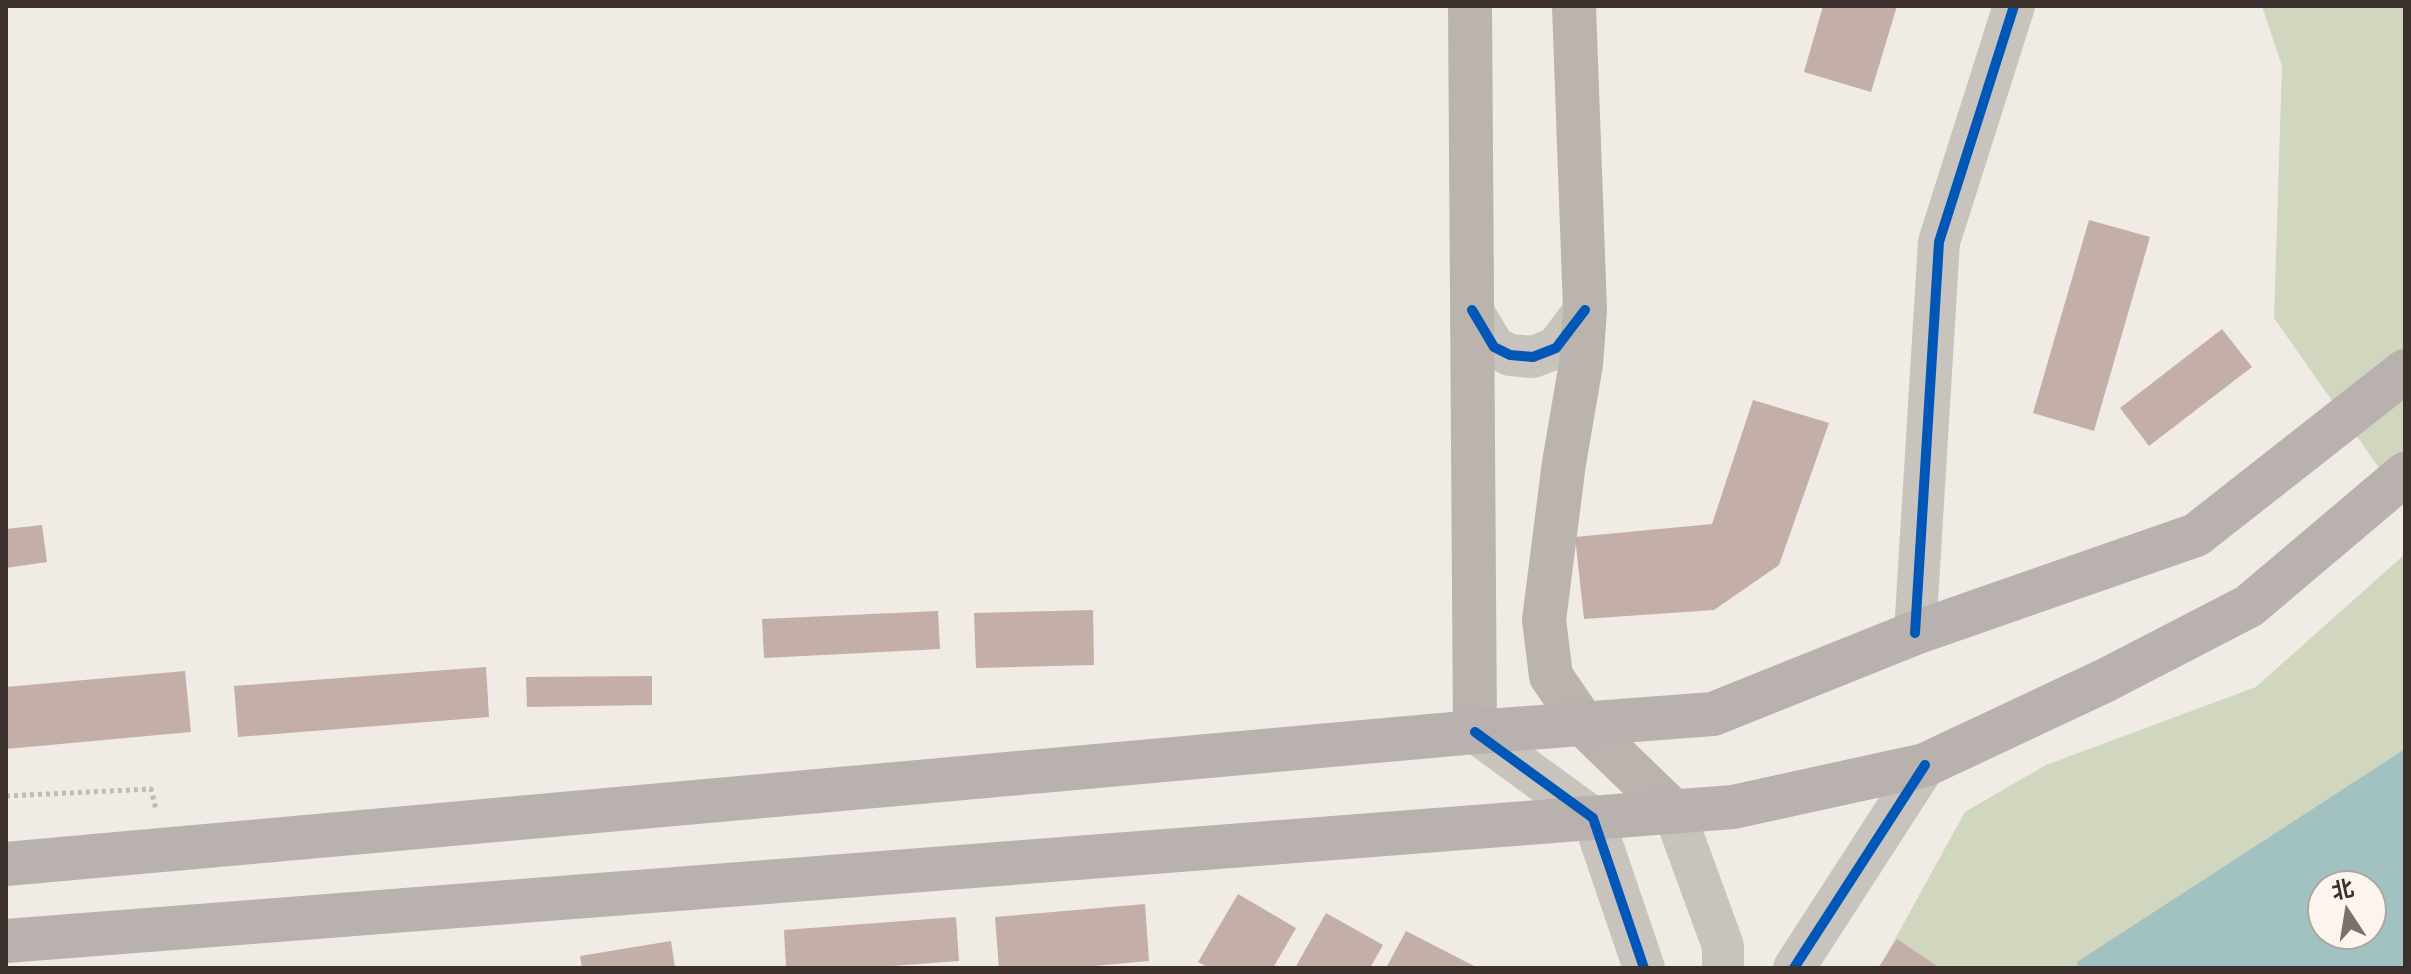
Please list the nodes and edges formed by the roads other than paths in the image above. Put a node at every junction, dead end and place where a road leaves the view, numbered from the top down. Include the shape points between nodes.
1 (1470, 6) edge
2 (1574, 6) edge
3 (2014, 6) edge
4 (1472, 310) junction
5 (1585, 310) junction
6 (2405, 371) edge
7 (2405, 474) edge
8 (1915, 633) junction
9 (1585, 726) junction
10 (1475, 732) junction
11 (1925, 765) junction
12 (1674, 812) junction
13 (1593, 818) junction
14 (6, 864) edge
15 (6, 941) edge
16 (1644, 968) edge
17 (1723, 968) edge
18 (1794, 968) edge

1 - 4 main road
2 - 5 main road
3 - 8 street via 1939,242
4 - 5 street via 1494,347 1533,357 1556,348
4 - 10 main road
5 - 9 main road via 1544,620 1551,676
6 - 8 main road via 2196,535
7 - 11 main road via 2249,606
8 - 9 main road via 1713,714
9 - 10 main road
9 - 12 main road
10 - 13 street
10 - 14 main road
11 - 12 main road via 1733,807
11 - 18 street
12 - 13 main road
12 - 17 street via 1723,946
13 - 15 main road
13 - 16 street

